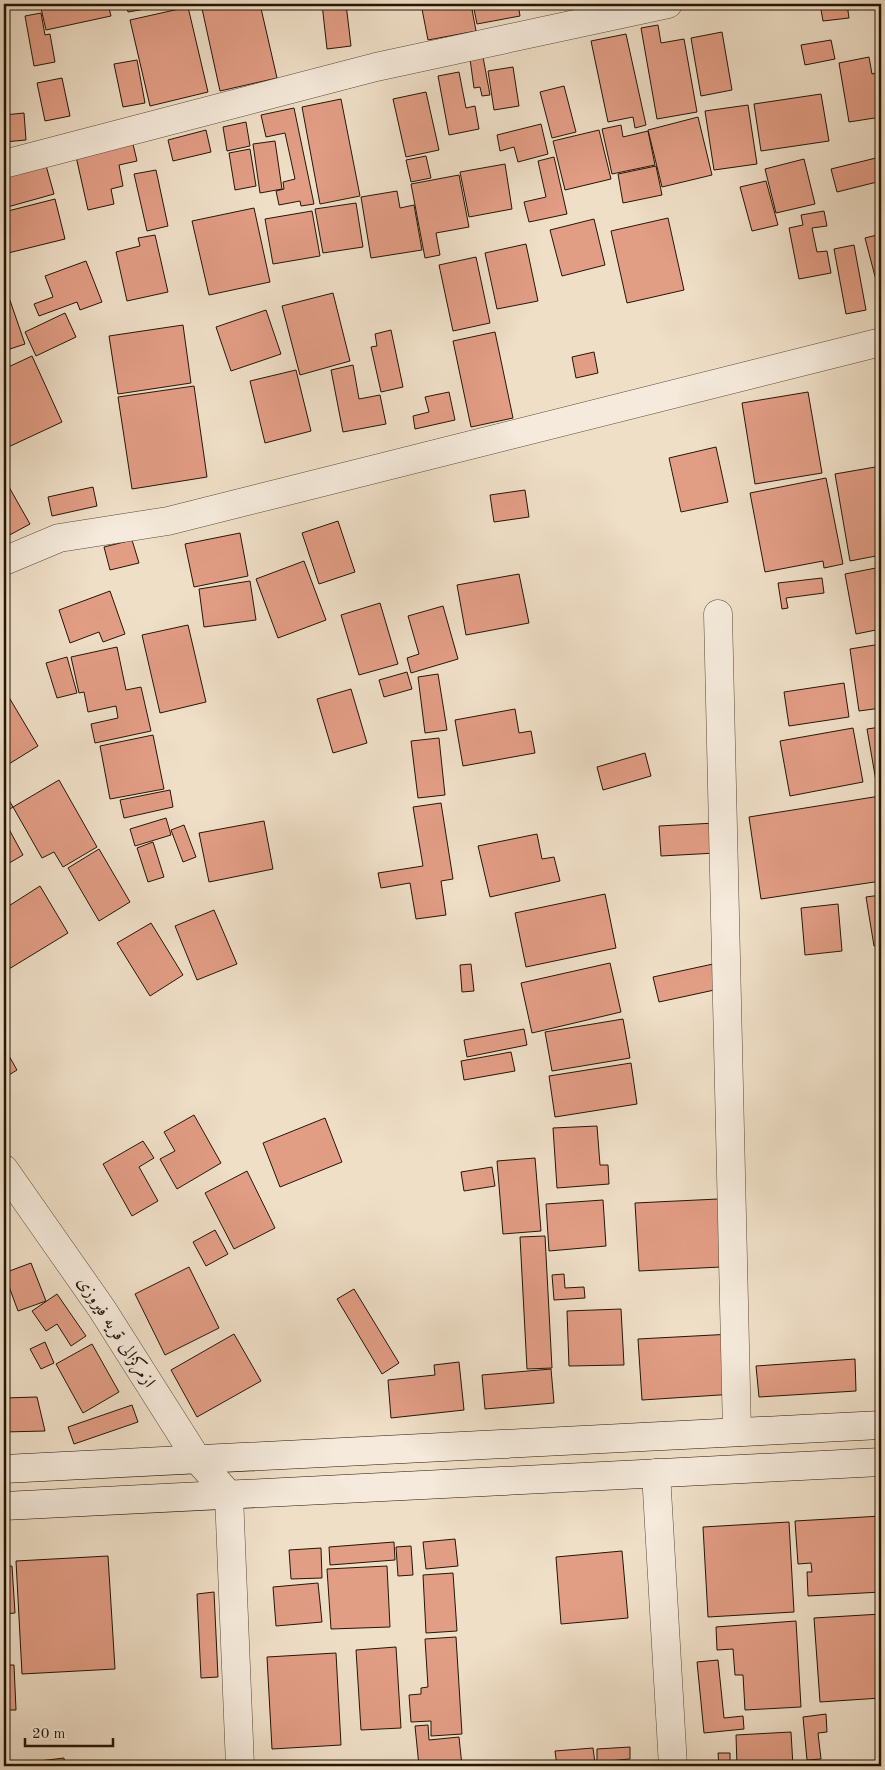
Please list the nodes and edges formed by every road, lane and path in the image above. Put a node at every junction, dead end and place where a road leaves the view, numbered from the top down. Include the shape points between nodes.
1 (668, 4) edge
2 (4, 164) edge
3 (881, 342) edge
4 (4, 561) edge
5 (718, 614) dead end
6 (4, 1169) edge
7 (881, 1425) edge
8 (737, 1432) junction
9 (198, 1459) junction
10 (881, 1462) edge
11 (4, 1469) edge
12 (656, 1473) junction
13 (229, 1495) junction
14 (4, 1506) edge
15 (240, 1766) edge
16 (673, 1766) edge

1 - 2 street via 376,67
3 - 4 street via 168,521 59,538
5 - 8 street
6 - 9 street, ازمرکزالی قریه فیروزی via 102,1309
7 - 8 street
8 - 9 street
9 - 11 street
9 - 13 street, ازمرکزالی قریه فیروزی
10 - 12 street
12 - 13 street
12 - 16 street
13 - 14 street
13 - 15 street

